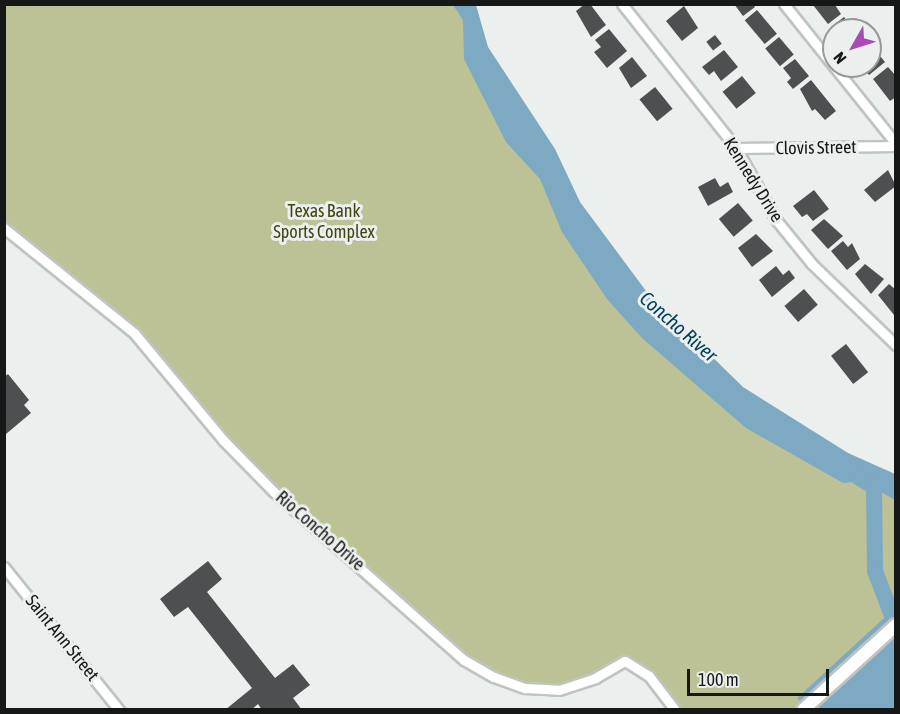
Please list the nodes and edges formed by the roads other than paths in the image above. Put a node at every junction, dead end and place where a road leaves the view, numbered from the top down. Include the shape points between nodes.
1 (622, 4) edge
2 (784, 4) edge
3 (896, 145) edge
4 (736, 148) junction
5 (4, 228) edge
6 (896, 345) edge
7 (4, 567) edge
8 (896, 625) edge
9 (119, 710) edge
10 (675, 710) edge
11 (803, 710) edge

1 - 4 street, Kennedy Drive
2 - 3 street
3 - 4 street, Clovis Street
4 - 6 street, Kennedy Drive via 791,238 812,264
5 - 10 street, Rio Concho Drive via 134,333 223,440 274,492 464,660 494,678 525,688 559,690 596,678 625,661 650,676
7 - 9 street, Saint Ann Street
8 - 11 main road

